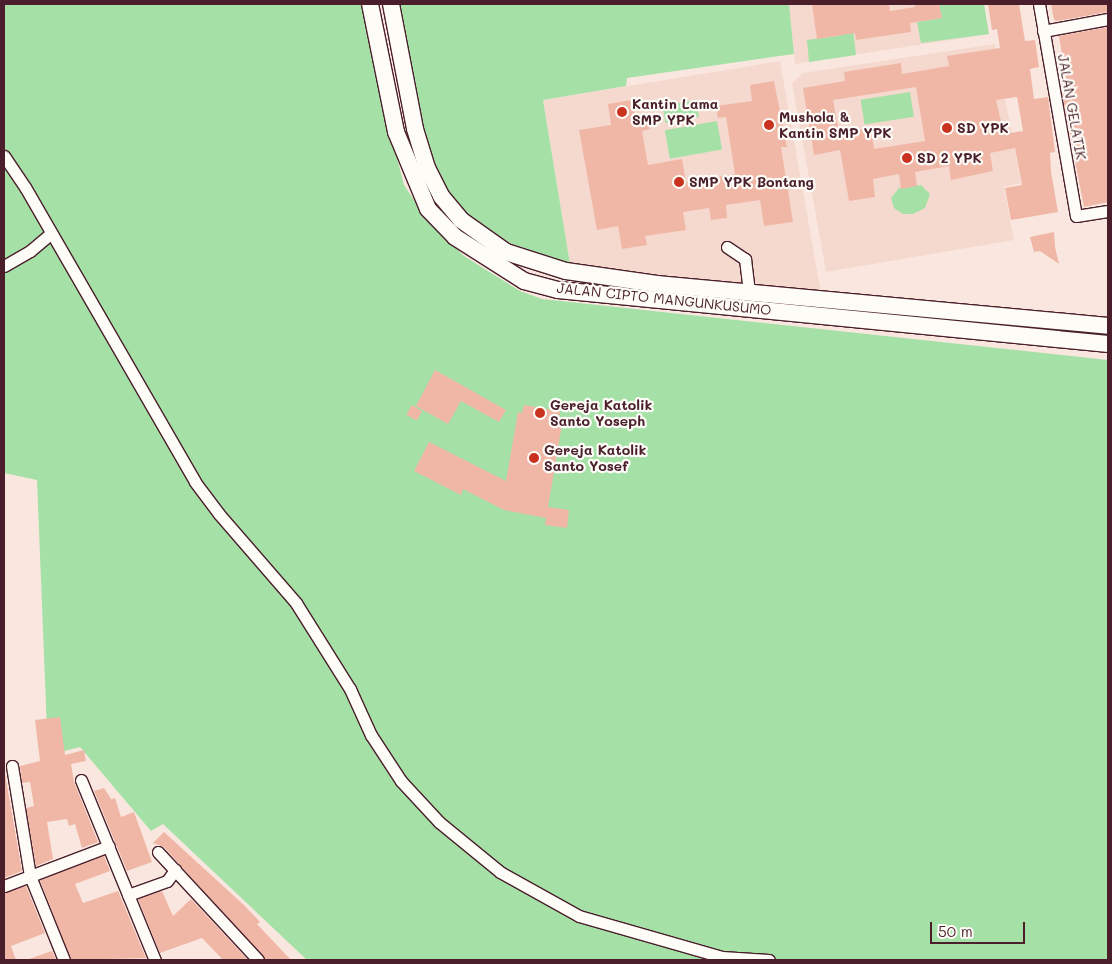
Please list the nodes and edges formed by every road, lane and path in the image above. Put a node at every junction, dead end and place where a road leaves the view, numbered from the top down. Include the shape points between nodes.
1 (370, 4) edge
2 (391, 4) edge
3 (1039, 4) edge
4 (1108, 19) edge
5 (1043, 31) junction
6 (4, 156) edge
7 (1108, 211) edge
8 (50, 234) junction
9 (727, 247) dead end
10 (4, 266) edge
11 (748, 292) junction
12 (1014, 316) junction
13 (1108, 326) edge
14 (1012, 334) junction
15 (1108, 344) edge
16 (12, 766) dead end
17 (81, 780) dead end
18 (109, 846) junction
19 (158, 852) dead end
20 (175, 870) junction
21 (30, 876) junction
22 (4, 886) edge
23 (128, 895) junction
24 (64, 960) edge
25 (155, 960) edge
26 (258, 960) edge
27 (769, 960) edge

1 - 14 street, JALAN CIPTO MANGUNKUSUMO via 396,132 428,209 456,237 524,280 558,290
2 - 11 street, JALAN CIPTO MANGUNKUSUMO via 415,129 427,168 441,196 461,220 482,237 527,261 566,271
3 - 5 street, JALAN GELATIK
4 - 5 street
5 - 7 street, JALAN GELATIK via 1076,216
6 - 8 street
8 - 10 street via 30,251
8 - 27 street via 195,482 296,603 350,689 371,735 401,781 439,822 500,872 579,916 722,957
9 - 11 street via 745,259
11 - 12 street, JALAN CIPTO MANGUNKUSUMO
12 - 13 street, JALAN CIPTO MANGUNKUSUMO
12 - 14 street
14 - 15 street, JALAN CIPTO MANGUNKUSUMO
16 - 21 street
17 - 18 street
18 - 21 street
18 - 23 street
19 - 20 street
20 - 23 street via 163,882
20 - 26 street
21 - 22 street
21 - 24 street
23 - 25 street

